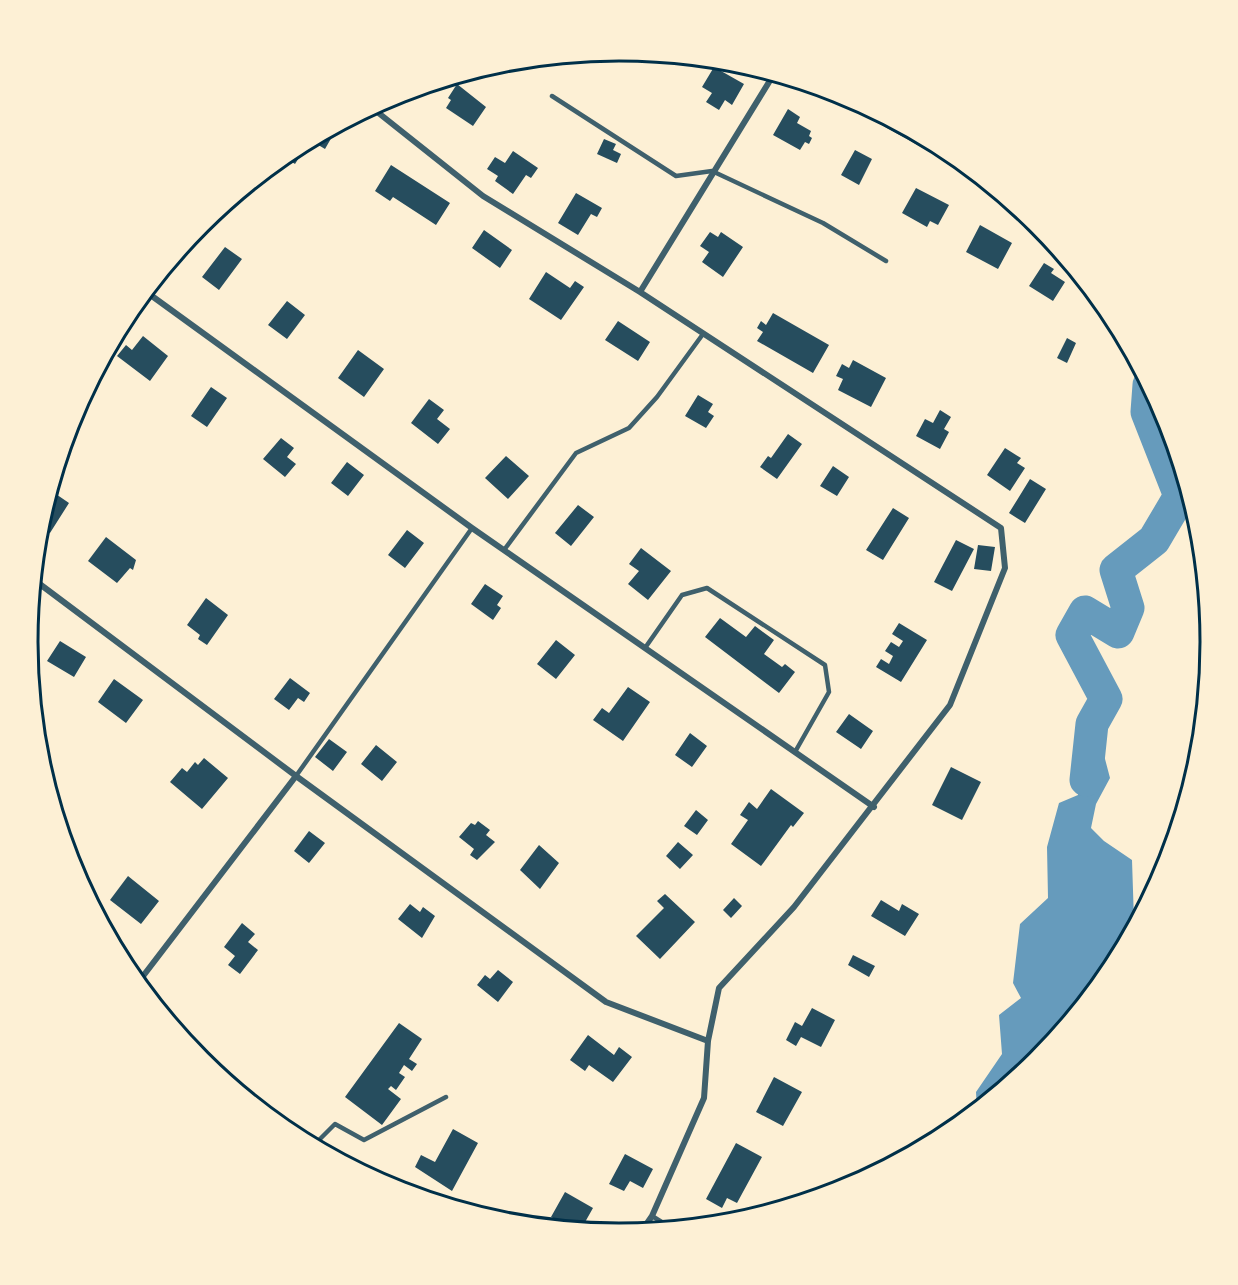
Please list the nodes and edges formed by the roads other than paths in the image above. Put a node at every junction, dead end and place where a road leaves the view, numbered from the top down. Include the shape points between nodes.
1 (770, 81) edge
2 (552, 96) dead end
3 (379, 113) edge
4 (712, 171) junction
5 (886, 261) dead end
6 (640, 292) junction
7 (153, 296) edge
8 (703, 333) junction
9 (472, 528) junction
10 (504, 550) junction
11 (41, 585) edge
12 (645, 648) junction
13 (795, 752) junction
14 (296, 776) junction
15 (874, 807) junction
16 (143, 976) edge
17 (708, 1041) junction
18 (446, 1097) dead end
19 (319, 1140) edge
20 (652, 1216) junction
21 (662, 1222) edge
22 (647, 1223) edge

1 - 4 street
2 - 4 lane via 676,176
3 - 6 street via 483,196
4 - 5 lane via 823,223
4 - 6 street
6 - 8 street
7 - 9 street
8 - 10 lane via 657,397 629,428 576,453
8 - 15 street via 1001,528 1005,568 950,705
9 - 10 street
9 - 14 lane
10 - 12 street
11 - 14 street
12 - 13 street
12 - 13 lane via 682,595 707,588 825,664 829,692
13 - 15 street
14 - 16 street
14 - 17 street via 606,1002
15 - 17 street via 794,907 719,988
17 - 20 street via 704,1098
18 - 19 lane via 364,1140 335,1124
20 - 21 lane
20 - 22 street

